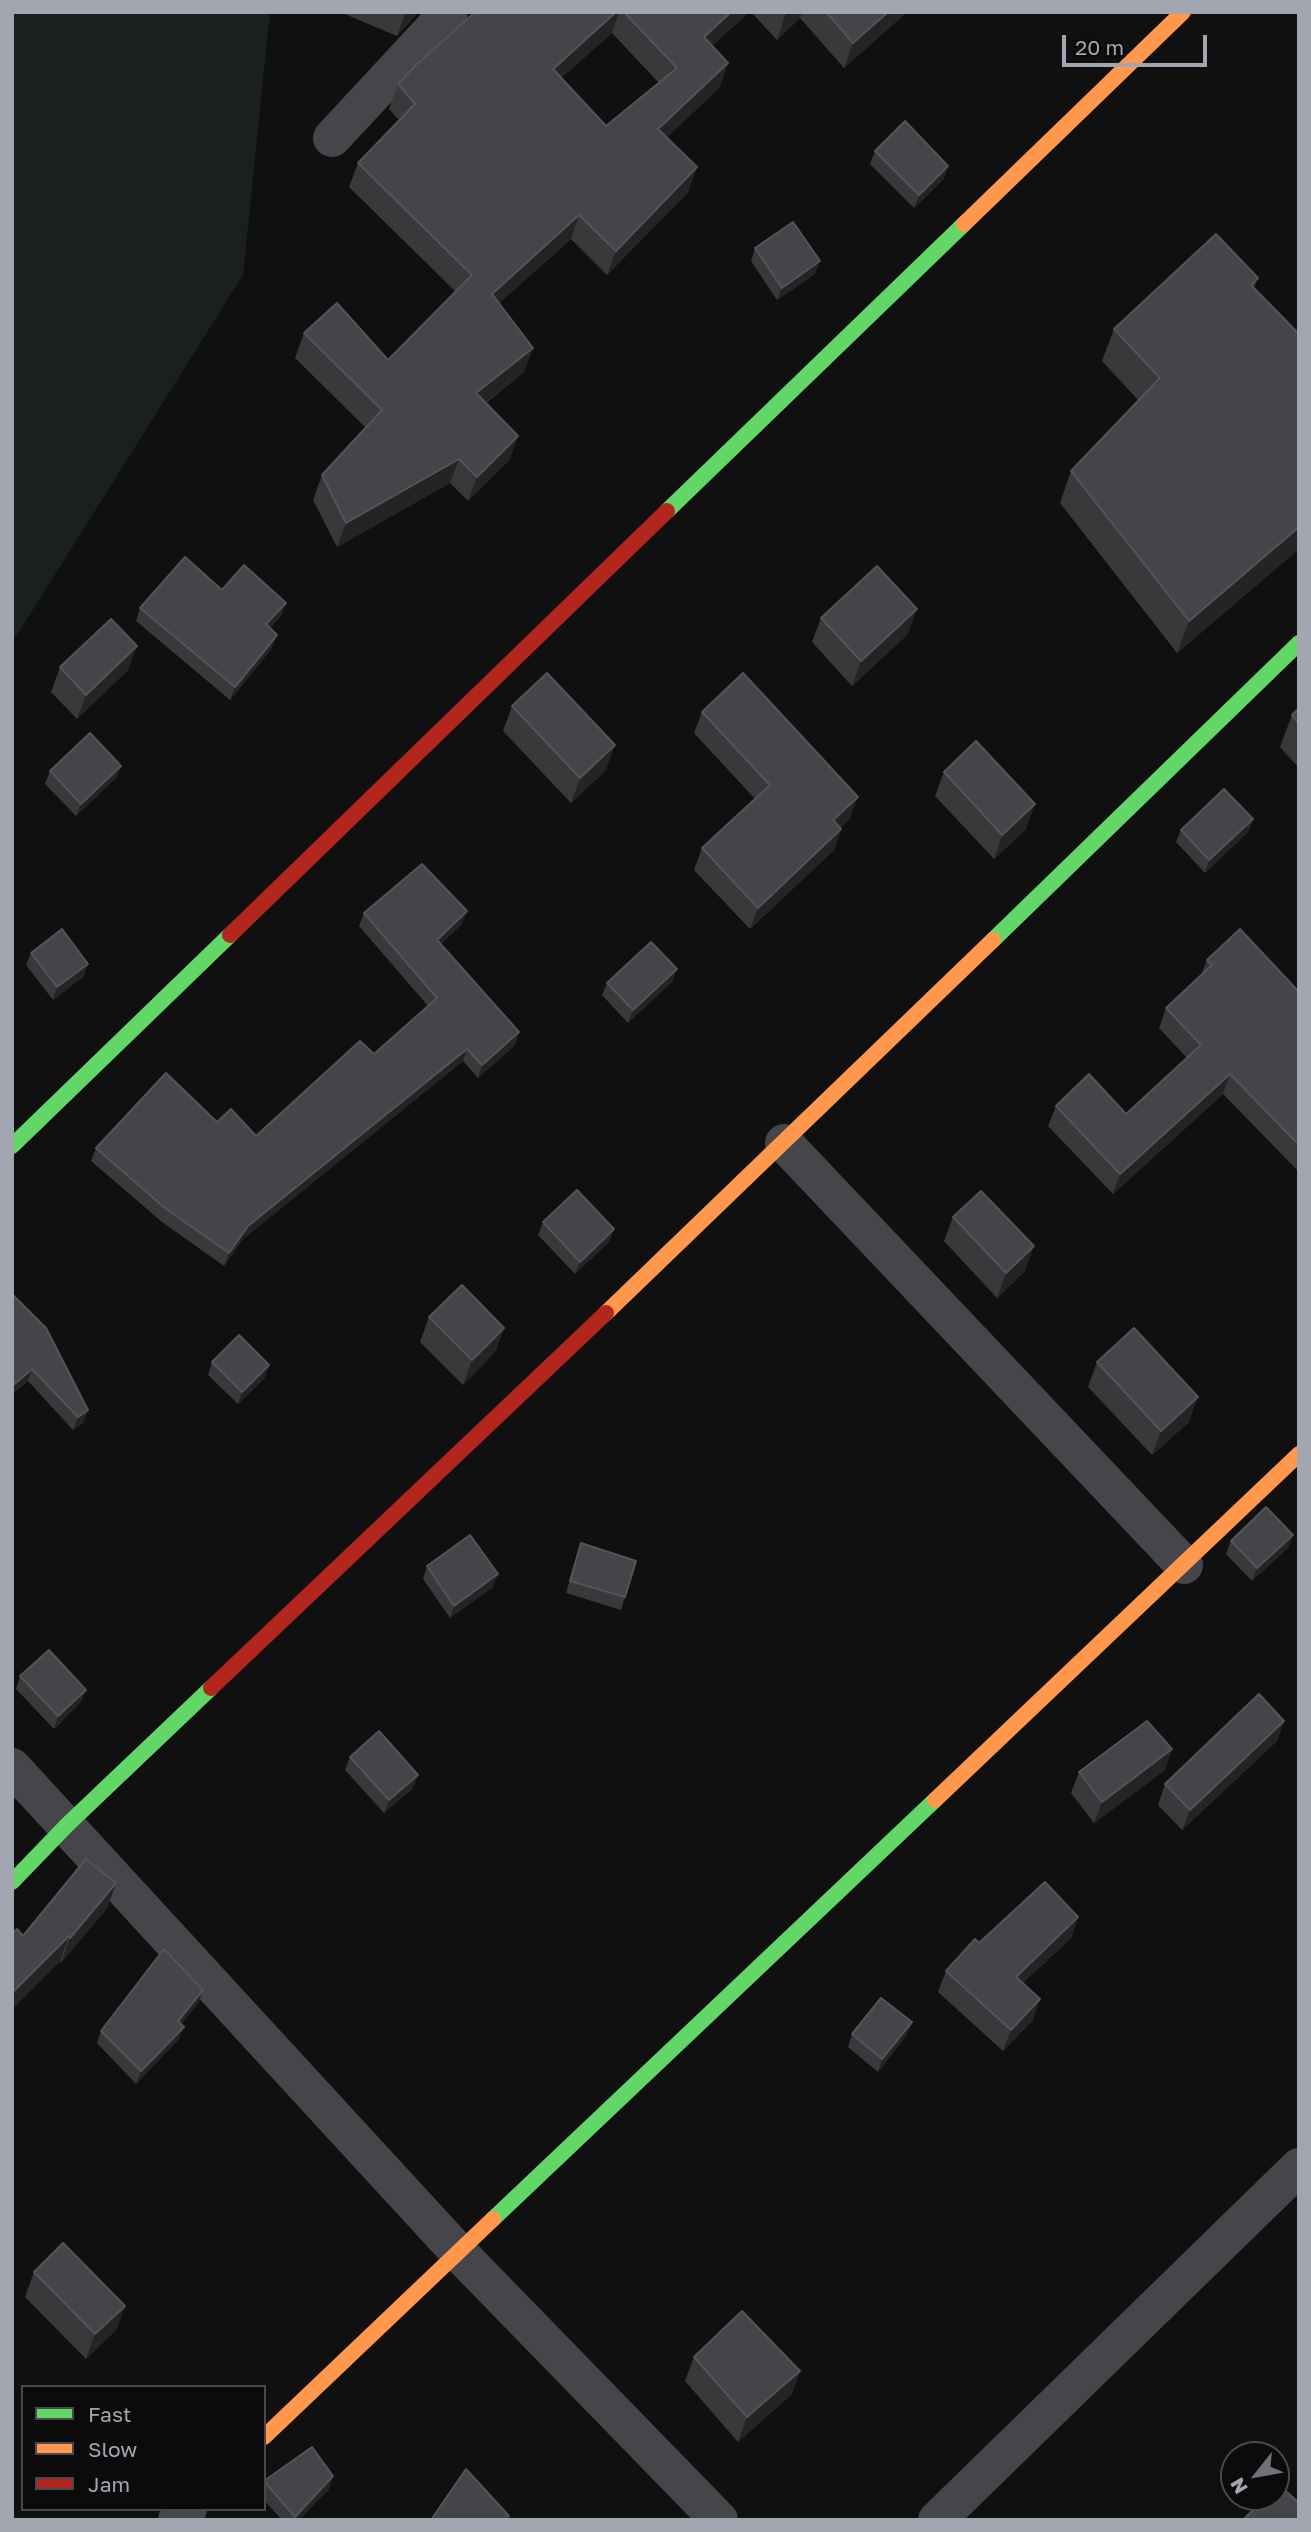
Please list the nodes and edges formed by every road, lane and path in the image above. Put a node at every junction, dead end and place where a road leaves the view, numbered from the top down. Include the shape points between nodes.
1 (449, 12) edge
2 (1182, 12) edge
3 (332, 138) dead end
4 (1299, 643) edge
5 (784, 1143) junction
6 (12, 1146) edge
7 (1299, 1454) edge
8 (1184, 1565) junction
9 (12, 1767) edge
10 (67, 1825) junction
11 (12, 1882) edge
12 (1299, 2167) edge
13 (460, 2253) junction
14 (266, 2436) edge
15 (719, 2520) edge
16 (937, 2520) edge

1 - 3 street
2 - 6 street
4 - 5 street
5 - 8 street
5 - 10 street
7 - 8 street
8 - 13 street
9 - 10 street
10 - 11 street
10 - 13 street
12 - 16 street
13 - 14 street
13 - 15 street

